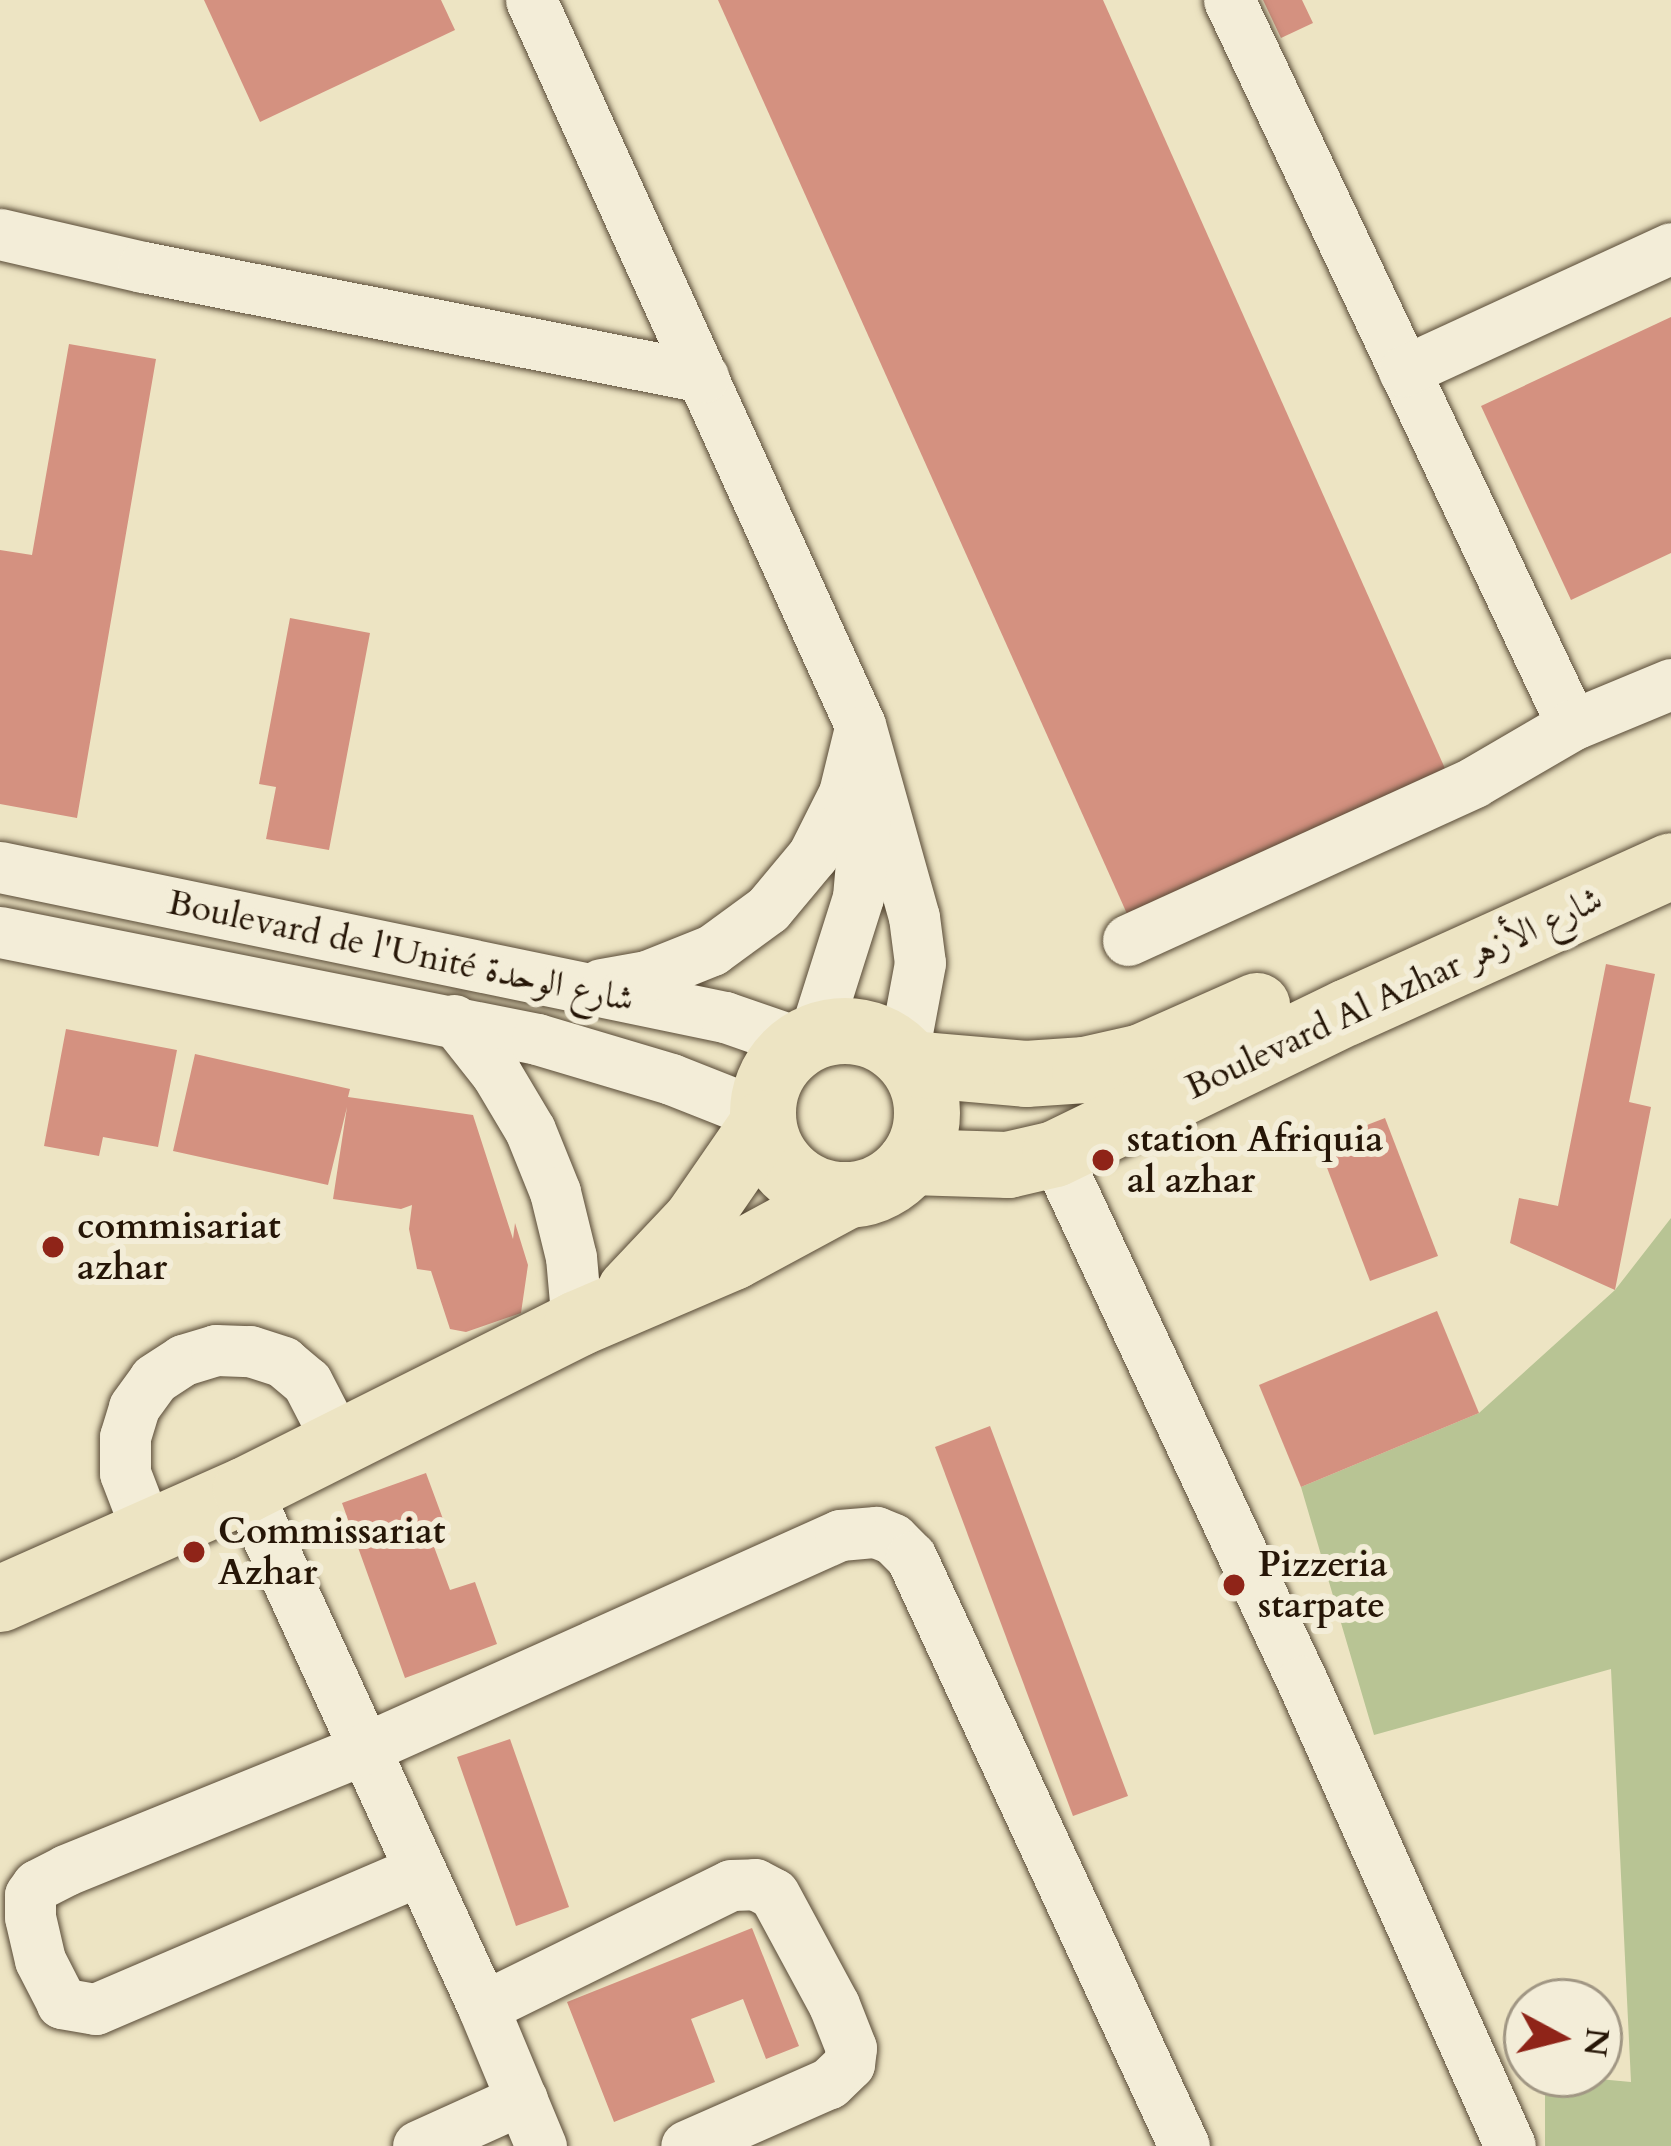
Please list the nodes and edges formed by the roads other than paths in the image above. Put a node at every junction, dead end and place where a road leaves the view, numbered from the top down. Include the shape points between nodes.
1 (530, 0) edge
2 (1229, 0) edge
3 (0, 233) edge
4 (1671, 248) edge
5 (1404, 371) junction
6 (704, 377) junction
7 (1671, 684) edge
8 (1572, 725) junction
9 (863, 739) junction
10 (1671, 820) edge
11 (1671, 866) edge
12 (0, 868) edge
13 (0, 932) edge
14 (1128, 940) dead end
15 (579, 988) junction
16 (454, 1021) junction
17 (807, 1040) junction
18 (907, 1059) junction
19 (762, 1119) junction
20 (1055, 1154) junction
21 (911, 1162) junction
22 (846, 1196) junction
23 (596, 1315) junction
24 (339, 1444) junction
25 (246, 1490) junction
26 (148, 1533) junction
27 (0, 1600) edge
28 (361, 1750) junction
29 (420, 1870) junction
30 (483, 2007) junction
31 (522, 2099) junction
32 (418, 2146) edge
33 (541, 2146) edge
34 (686, 2146) edge
35 (1184, 2146) edge
36 (1510, 2146) edge

1 - 6 street
2 - 5 street
3 - 6 street
4 - 5 street
5 - 8 street
6 - 9 street
7 - 8 street
8 - 14 street via 1474,782
9 - 15 street via 813,855 768,909 712,950 647,976
9 - 17 street via 867,825 858,897
9 - 18 street via 914,916 920,963
10 - 18 main road, Boulevard Al Azhar شارع الأزهر via 1142,1057 1026,1074
11 - 20 main road, Boulevard Al Azhar شارع الأزهر
12 - 15 street, Boulevard de l'Unité شارع الوحدة
13 - 16 street, Boulevard de l'Unité شارع الوحدة
15 - 17 street, Boulevard de l'Unité شارع الوحدة
16 - 19 street, Boulevard de l'Unité شارع الوحدة via 671,1078
16 - 23 street via 530,1130
17 - 18 main road via 861,1031
17 - 19 main road via 779,1062
18 - 21 main road via 927,1110
19 - 22 main road via 773,1152 800,1183
19 - 23 main road via 696,1221
20 - 21 main road, Boulevard Al Azhar شارع الأزهر via 1008,1166
20 - 36 street
21 - 22 main road via 894,1180
22 - 23 main road via 733,1257
23 - 24 main road
24 - 25 main road
24 - 26 street via 307,1382 283,1362 216,1350 183,1360 144,1393 125,1437 125,1473
25 - 26 main road
25 - 28 street
26 - 27 main road
28 - 29 street
28 - 29 street via 37,1885 30,1917 48,1982 62,2002 95,2009
28 - 35 street via 840,1535 893,1539 911,1557
29 - 30 street
30 - 31 street
30 - 34 street via 730,1885 755,1883 774,1894 834,2005 849,2064 829,2083
31 - 32 street
31 - 33 street

